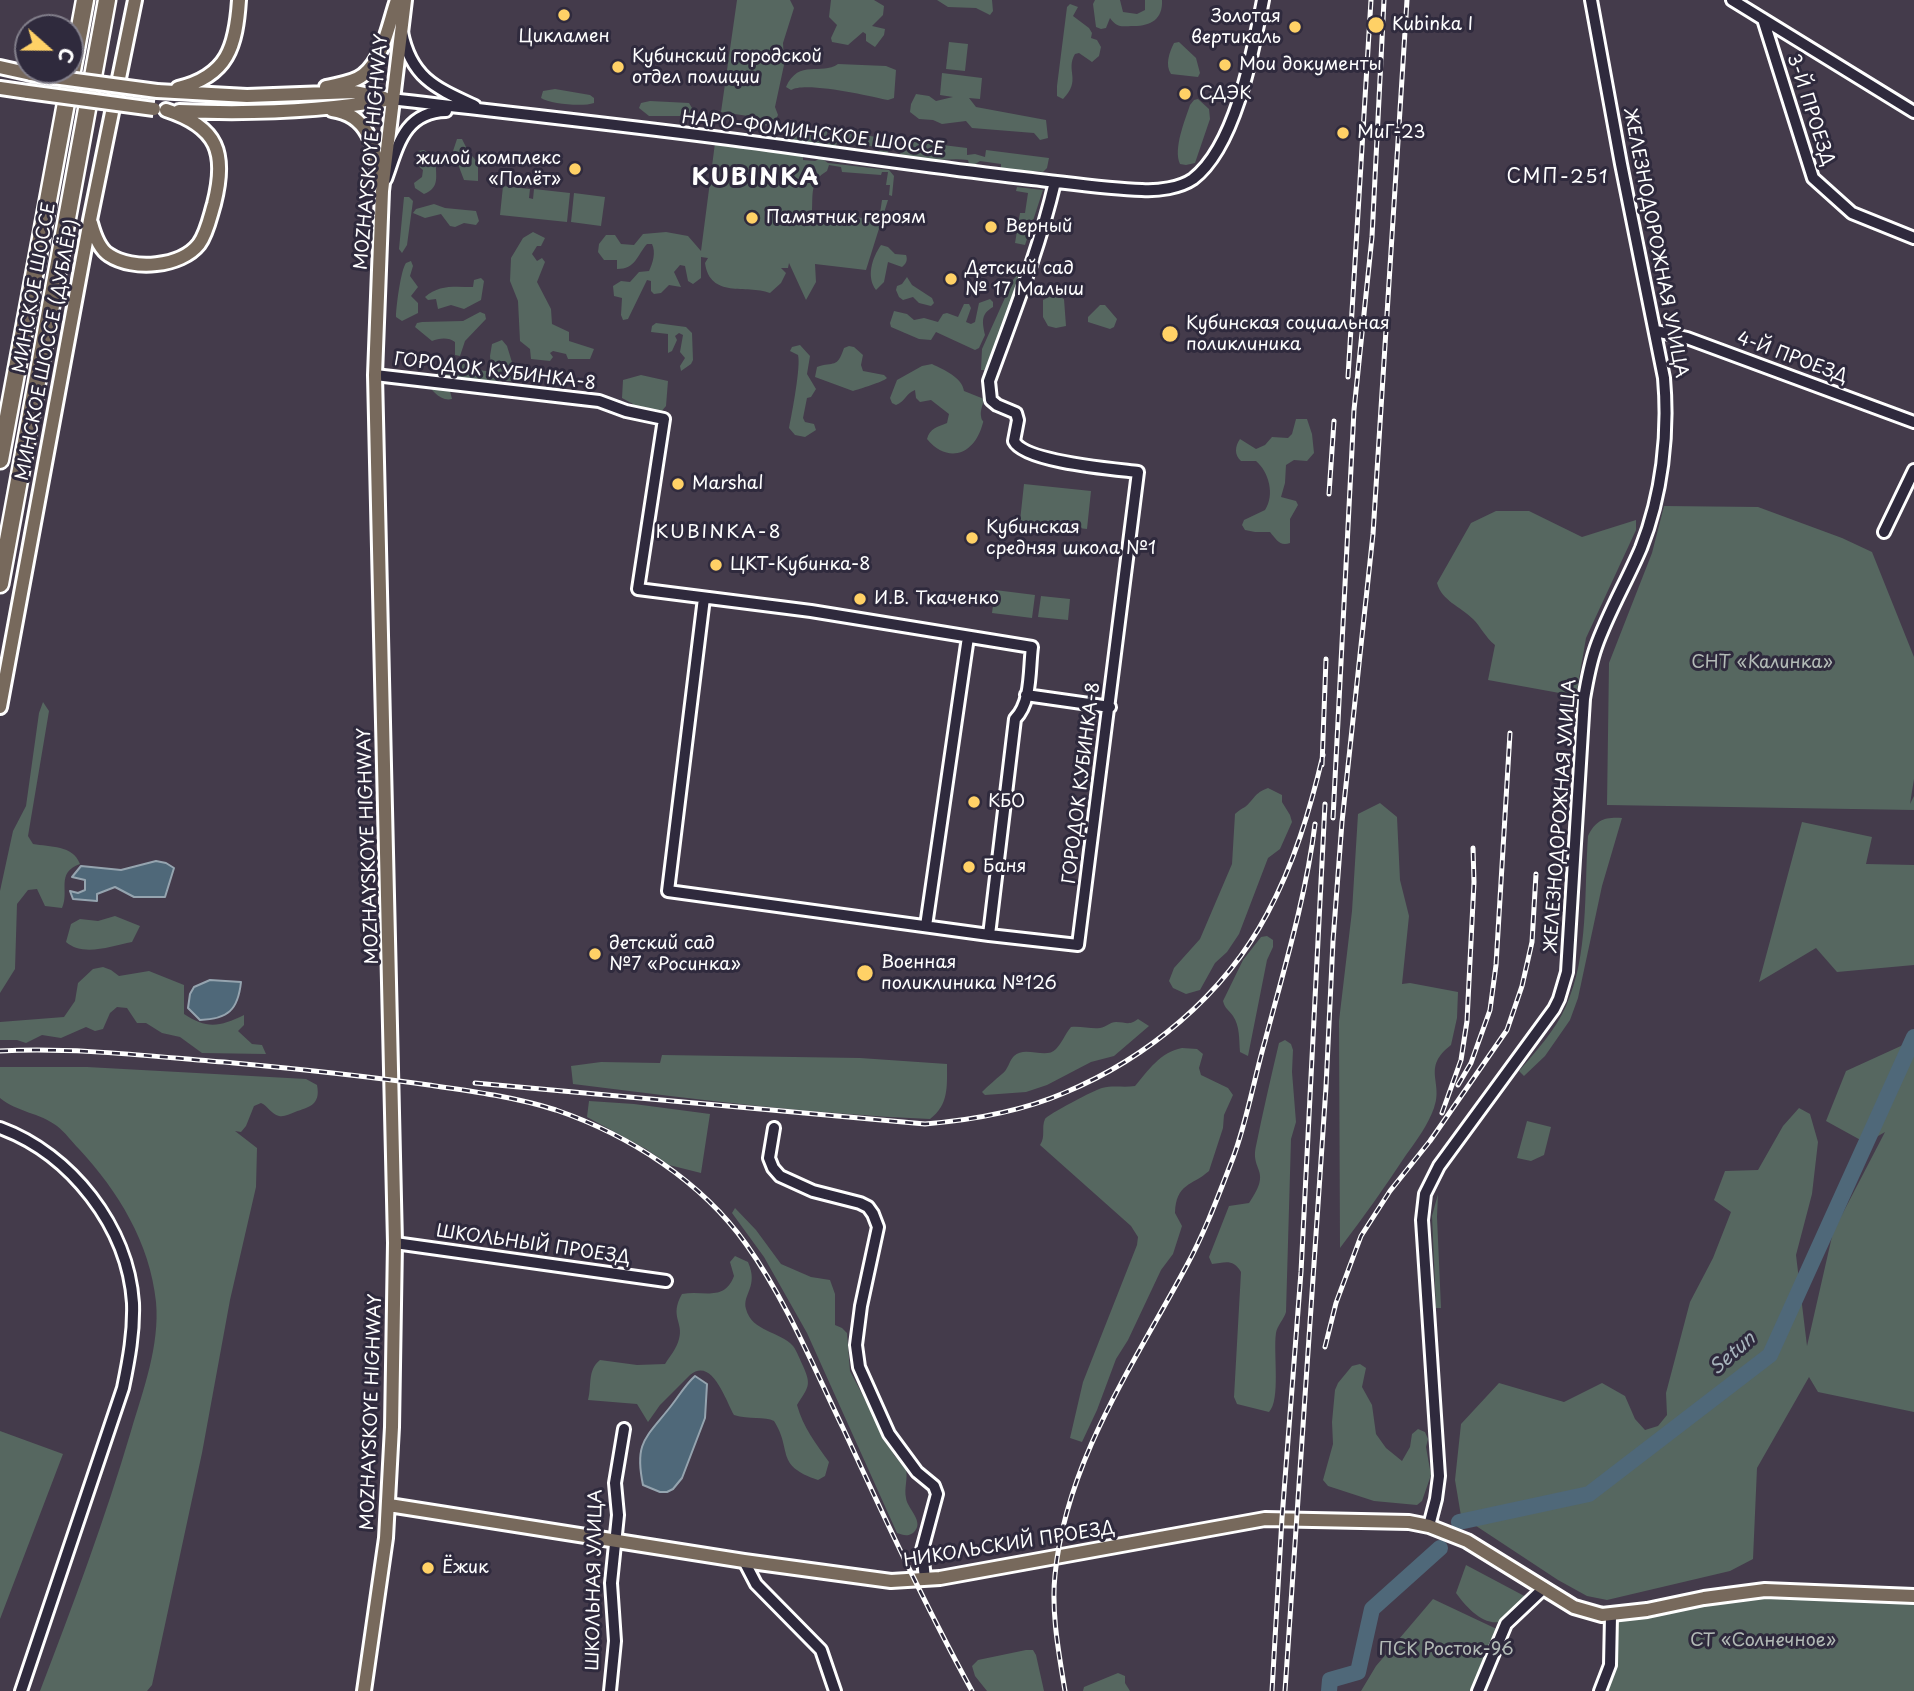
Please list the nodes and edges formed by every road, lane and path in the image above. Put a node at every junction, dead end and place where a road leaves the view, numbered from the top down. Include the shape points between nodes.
1 (85, 0) edge
2 (107, 0) edge
3 (135, 0) edge
4 (239, 0) edge
5 (397, 0) edge
6 (405, 0) edge
7 (1264, 0) edge
8 (1591, 0) edge
9 (1732, 0) edge
10 (1763, 19) junction
11 (401, 24) junction
12 (2, 68) edge
13 (0, 88) edge
14 (159, 92) junction
15 (298, 94) junction
16 (391, 99) junction
17 (323, 109) junction
18 (160, 110) junction
19 (484, 110) junction
20 (1914, 112) edge
21 (1055, 182) junction
22 (382, 191) junction
23 (90, 220) junction
24 (1914, 238) edge
25 (1656, 331) junction
26 (375, 375) junction
27 (1914, 422) edge
28 (0, 460) edge
29 (1914, 470) edge
30 (1884, 532) dead end
31 (0, 584) edge
32 (704, 598) junction
33 (968, 637) junction
34 (1027, 695) junction
35 (1110, 706) junction
36 (0, 707) edge
37 (926, 926) junction
38 (989, 935) junction
39 (0, 1128) edge
40 (774, 1128) dead end
41 (395, 1243) junction
42 (666, 1281) dead end
43 (624, 1429) dead end
44 (389, 1505) junction
45 (1429, 1526) junction
46 (617, 1540) junction
47 (744, 1561) junction
48 (925, 1579) junction
49 (1544, 1588) junction
50 (1914, 1596) edge
51 (1611, 1616) junction
52 (21, 1691) edge
53 (364, 1691) edge
54 (610, 1691) edge
55 (835, 1691) edge
56 (1478, 1691) edge
57 (1600, 1691) edge

1 - 28 highway, МИНСКОЕ ШОССЕ
2 - 31 highway, МИНСКОЕ ШОССЕ
3 - 23 main road, МИНСКОЕ ШОССЕ (ДУБЛЁР)
4 - 14 main road via 235,38 226,59 211,76
5 - 15 main road via 382,45 366,72 353,80
6 - 11 main road, MOZHAYSKOYE HIGHWAY
7 - 21 street, НАРО-ФОМИНСКОЕ ШОССЕ via 1243,89 1217,153 1192,179 1180,186 1144,191
8 - 25 street, ЖЕЛЕЗНОДОРОЖНАЯ УЛИЦА
9 - 10 street
10 - 20 street
10 - 24 street, 3-Й ПРОЕЗД via 1813,178 1852,213
11 - 16 main road, MOZHAYSKOYE HIGHWAY
11 - 19 street via 409,56 421,76
12 - 14 main road, НАРО-ФОМИНСКОЕ ШОССЕ, bridge
13 - 18 main road, НАРО-ФОМИНСКОЕ ШОССЕ, bridge
14 - 15 main road, НАРО-ФОМИНСКОЕ ШОССЕ
15 - 16 main road, НАРО-ФОМИНСКОЕ ШОССЕ via 354,92
16 - 17 main road, НАРО-ФОМИНСКОЕ ШОССЕ
16 - 19 street, НАРО-ФОМИНСКОЕ ШОССЕ
16 - 22 main road, MOZHAYSKOYE HIGHWAY
17 - 18 main road, НАРО-ФОМИНСКОЕ ШОССЕ via 249,114
17 - 22 main road via 351,115 367,131
18 - 23 main road via 203,128 218,152 217,191 199,244 170,263 124,261 101,247
19 - 21 street, НАРО-ФОМИНСКОЕ ШОССЕ
19 - 22 street via 435,111 414,121 401,138
21 - 35 street, ГОРОДОК КУБИНКА-8 via 1039,242 989,381 992,400 1016,413 1014,441 1021,450 1051,460 1138,472
22 - 26 main road, MOZHAYSKOYE HIGHWAY
23 - 36 main road, МИНСКОЕ ШОССЕ (ДУБЛЁР)
25 - 27 street, 4-Й ПРОЕЗД via 1687,338
25 - 45 street, ЖЕЛЕЗНОДОРОЖНАЯ УЛИЦА via 1666,399 1659,485 1641,548 1589,671 1564,985 1554,1009 1438,1166 1423,1205 1438,1476
26 - 32 street, ГОРОДОК КУБИНКА-8 via 599,401 664,419 638,589
26 - 41 main road, MOZHAYSKOYE HIGHWAY
29 - 30 street
32 - 33 street, ГОРОДОК КУБИНКА-8
32 - 37 street, ГОРОДОК КУБИНКА-8 via 668,891
33 - 34 street, ГОРОДОК КУБИНКА-8 via 1032,647
33 - 37 street
34 - 35 street
34 - 38 street via 1015,719
35 - 38 street, ГОРОДОК КУБИНКА-8 via 1078,945
37 - 38 street, ГОРОДОК КУБИНКА-8
39 - 52 street via 39,1148 89,1194 109,1223 125,1261 133,1301 132,1345 123,1388
40 - 48 street via 772,1168 813,1191 860,1203 873,1214 878,1227 856,1345 859,1367 889,1434 937,1494 922,1550
41 - 42 street, ШКОЛЬНЫЙ ПРОЕЗД
41 - 44 main road, MOZHAYSKOYE HIGHWAY
43 - 46 street, ШКОЛЬНАЯ УЛИЦА via 615,1483
44 - 46 main road, НИКОЛЬСКИЙ ПРОЕЗД
44 - 53 main road, MOZHAYSKOYE HIGHWAY
45 - 48 main road, НИКОЛЬСКИЙ ПРОЕЗД via 1265,1519
45 - 49 main road, НИКОЛЬСКИЙ ПРОЕЗД via 1467,1541
46 - 47 main road, НИКОЛЬСКИЙ ПРОЕЗД
46 - 54 street, ШКОЛЬНАЯ УЛИЦА via 611,1583 615,1641
47 - 48 main road, НИКОЛЬСКИЙ ПРОЕЗД via 891,1581
47 - 55 street via 755,1584 821,1650
49 - 51 main road, НИКОЛЬСКИЙ ПРОЕЗД via 1574,1607
49 - 56 street via 1506,1624
50 - 51 main road via 1765,1590
51 - 57 street via 1610,1665

